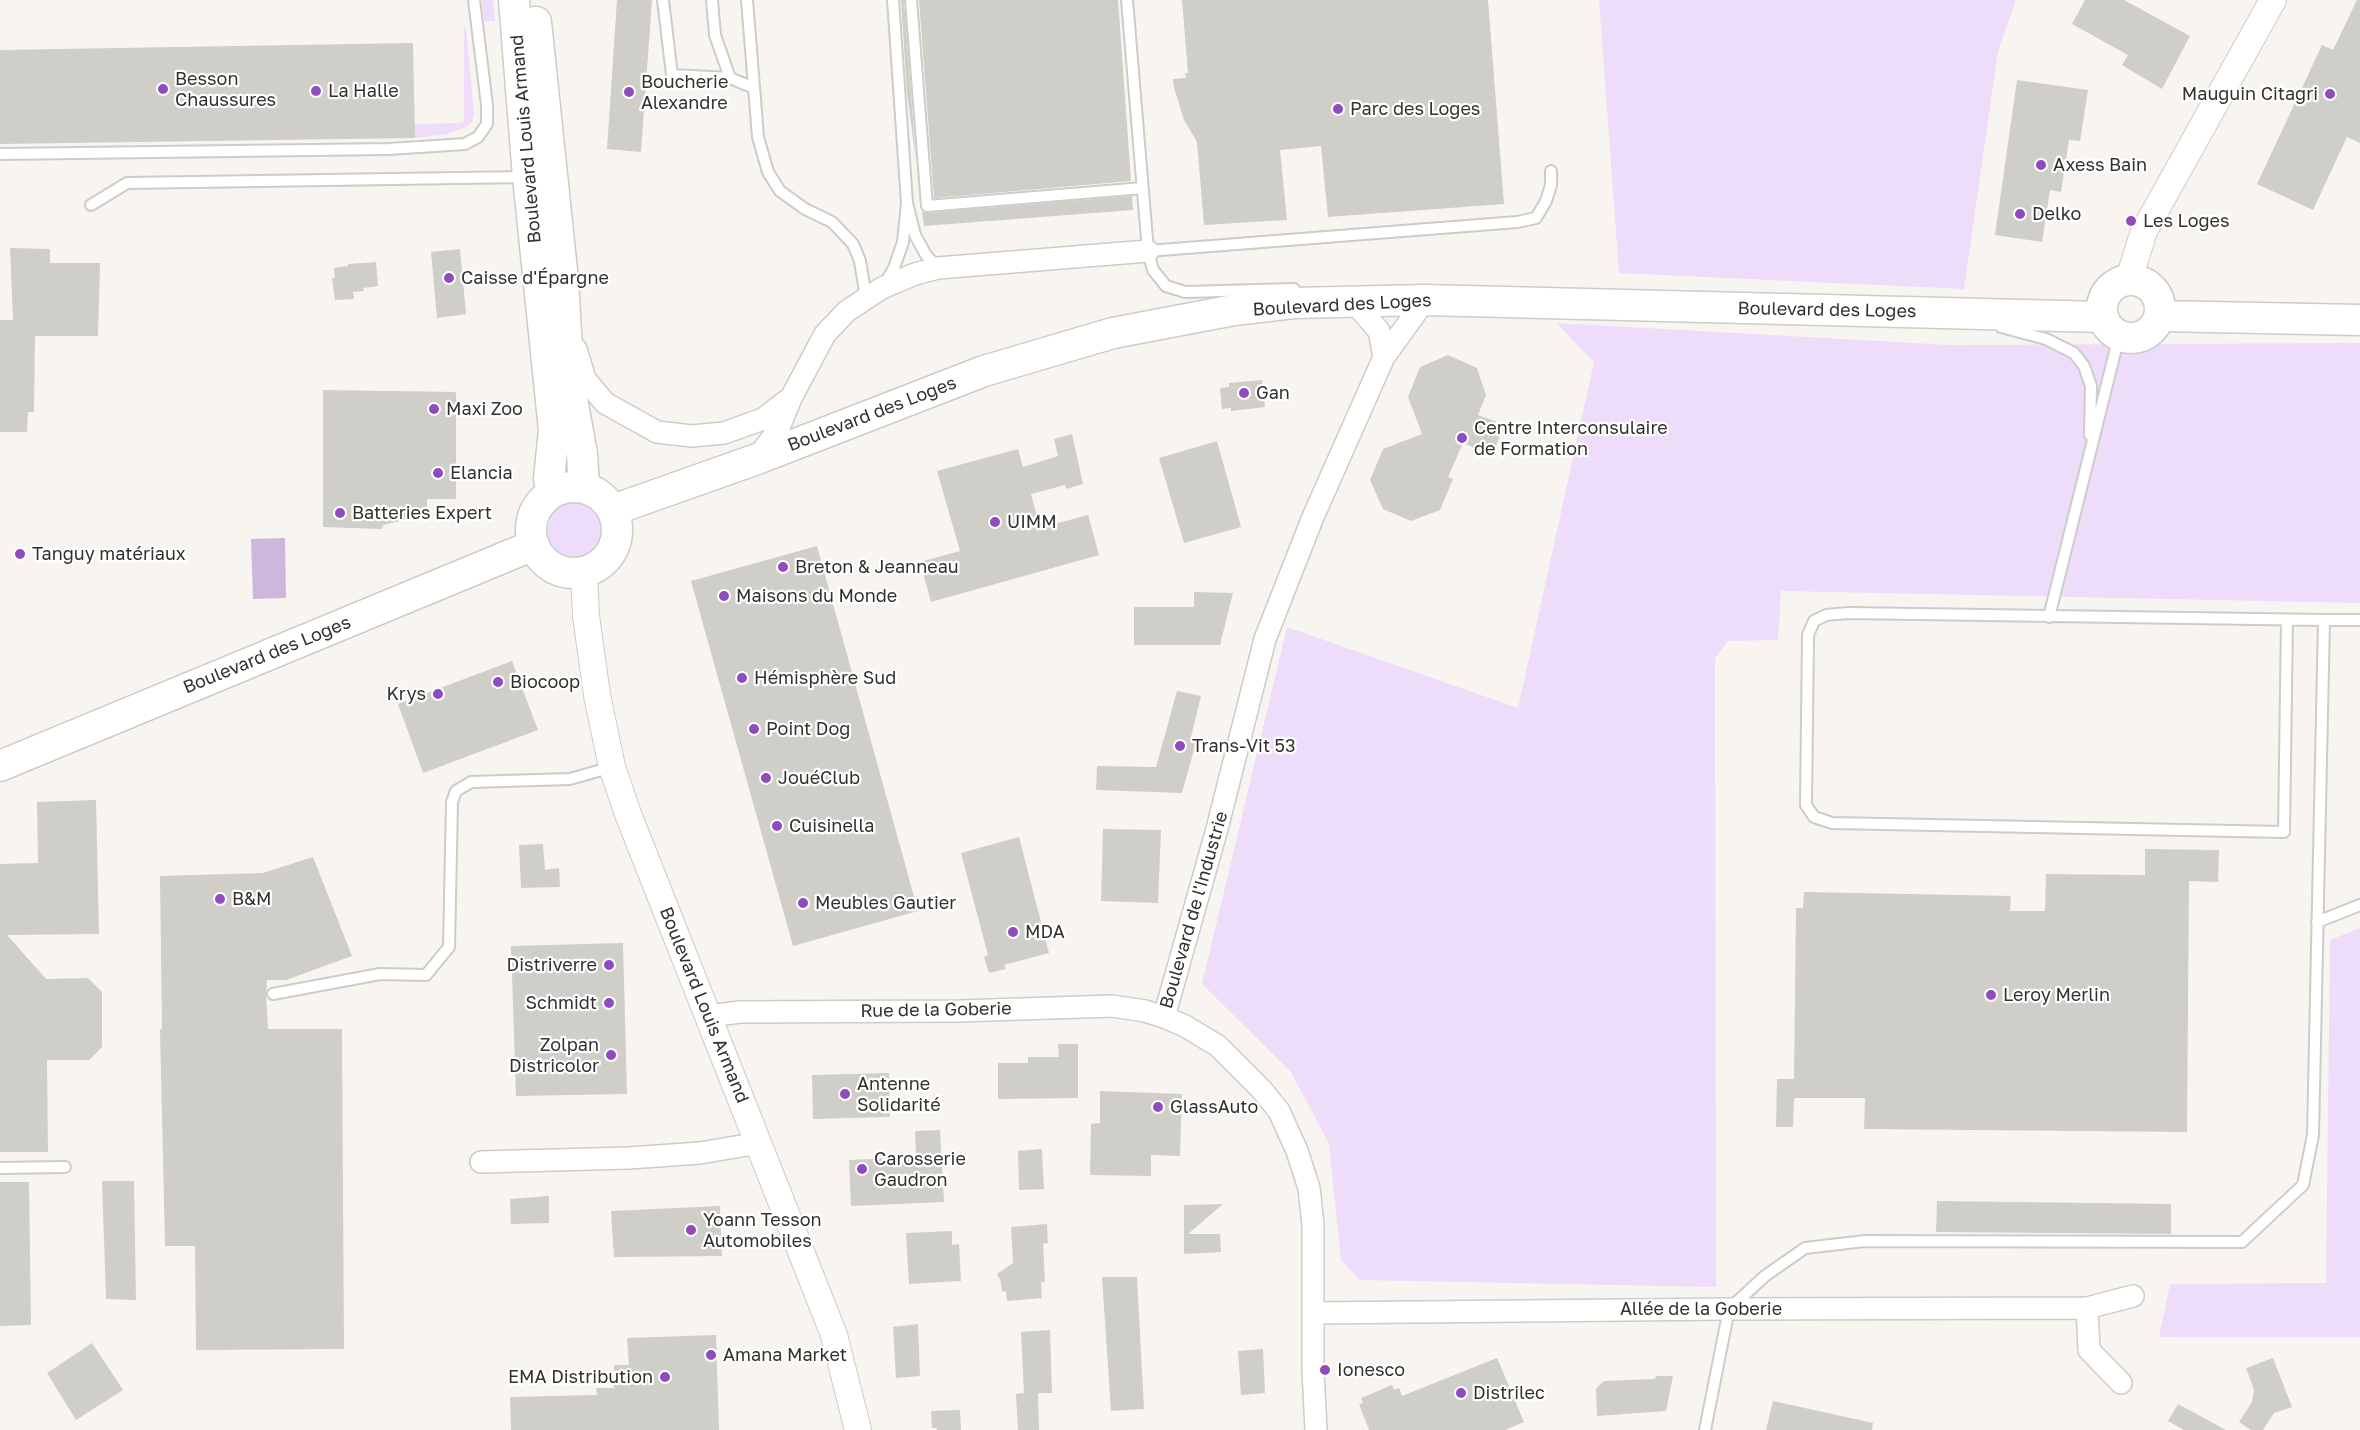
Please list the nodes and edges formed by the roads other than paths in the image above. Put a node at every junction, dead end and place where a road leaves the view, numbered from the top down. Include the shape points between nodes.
1 (474, 0) edge
2 (514, 0) edge
3 (534, 0) edge
4 (663, 0) edge
5 (712, 0) edge
6 (747, 0) edge
7 (893, 0) edge
8 (911, 0) edge
9 (1127, 0) edge
10 (2273, 0) edge
11 (730, 78) junction
12 (754, 88) junction
13 (0, 154) edge
14 (1551, 171) dead end
15 (528, 177) junction
16 (1143, 188) junction
17 (907, 203) junction
18 (91, 205) dead end
19 (1148, 251) junction
20 (938, 268) junction
21 (2129, 279) junction
22 (562, 280) junction
23 (1301, 289) dead end
24 (874, 292) junction
25 (1350, 295) junction
26 (1425, 300) junction
27 (1952, 313) junction
28 (2160, 316) junction
29 (2360, 320) edge
30 (2111, 326) junction
31 (1384, 357) junction
32 (791, 398) junction
33 (757, 459) junction
34 (2088, 460) junction
35 (584, 487) junction
36 (552, 492) junction
37 (614, 510) junction
38 (534, 545) junction
39 (584, 572) junction
40 (2049, 617) junction
41 (2287, 620) junction
42 (2324, 620) junction
43 (2360, 620) edge
44 (0, 766) edge
45 (612, 767) junction
46 (2360, 905) edge
47 (2317, 922) junction
48 (273, 994) dead end
49 (708, 1016) junction
50 (1164, 1017) junction
51 (759, 1143) junction
52 (481, 1162) dead end
53 (65, 1167) dead end
54 (0, 1168) edge
55 (2133, 1296) dead end
56 (2087, 1308) junction
57 (1729, 1309) junction
58 (1314, 1313) junction
59 (2121, 1383) dead end
60 (858, 1430) edge
61 (1316, 1430) edge
62 (1705, 1430) edge

1 - 13 lane via 487,124 478,137 465,144 389,149
2 - 15 main road, Boulevard Louis Armand
3 - 22 main road, Boulevard Louis Armand
4 - 11 lane via 672,75
5 - 11 lane via 715,35
6 - 12 lane
7 - 17 lane
8 - 16 lane via 927,206
9 - 16 lane
10 - 21 street via 2144,231
11 - 12 lane
12 - 24 lane via 758,137 768,172 780,191 832,222 853,244
14 - 19 lane via 1546,201 1536,218 1517,222
15 - 18 lane via 127,183
15 - 36 main road, Boulevard Louis Armand via 554,430 549,479
16 - 19 lane
17 - 20 lane via 915,235
17 - 24 lane via 903,242 894,268
19 - 20 street
19 - 23 lane via 1154,270 1166,286 1185,292
20 - 24 street
21 - 28 main road via 2154,290
21 - 30 main road via 2107,292 2103,300
22 - 32 street via 585,379 605,403 657,432 692,436 724,433 763,419
22 - 35 main road, Boulevard Louis Armand via 569,382
24 - 32 street via 847,310 825,334
25 - 26 main road, Boulevard des Loges
25 - 31 street via 1379,331
25 - 33 main road, Boulevard des Loges via 1234,310 1113,333 984,371
26 - 27 main road, Boulevard des Loges
26 - 31 street, Boulevard de l'Industrie
27 - 30 main road, Boulevard des Loges
27 - 34 lane via 2046,339 2074,353 2088,374 2091,387
28 - 29 main road
28 - 30 main road via 2156,326 2139,337
30 - 34 lane
31 - 50 street, Boulevard de l'Industrie via 1313,517 1266,639
32 - 33 street via 778,430
33 - 37 main road, Boulevard des Loges
34 - 40 lane
35 - 36 main road
35 - 37 main road via 596,492
36 - 38 main road via 533,515
37 - 39 main road via 614,548 596,567
38 - 39 main road via 548,565 559,571
38 - 44 main road, Boulevard des Loges
39 - 45 street, Boulevard Louis Armand via 597,695
40 - 41 lane
40 - 41 lane via 1848,613 1826,615 1814,621 1808,635 1806,805 1814,817 1832,823 2284,832
41 - 42 lane
42 - 43 lane
42 - 47 lane
45 - 48 lane via 570,779 471,782 456,791 452,802 449,947 426,975 380,974
45 - 49 street, Boulevard Louis Armand
46 - 47 lane
47 - 57 lane via 2313,1135 2303,1185 2242,1242 1865,1241 1804,1248
49 - 50 street, Rue de la Goberie via 740,1012 1112,1006
49 - 51 street, Boulevard Louis Armand
50 - 58 street, Boulevard de l'Industrie via 1218,1046 1279,1111 1310,1188
51 - 52 street via 699,1153 628,1158
51 - 60 street, Boulevard Louis Armand via 834,1335
53 - 54 lane
55 - 56 street, Allée de la Goberie
56 - 57 street, Allée de la Goberie
56 - 59 street via 2089,1350
57 - 58 street, Allée de la Goberie
57 - 62 lane
58 - 61 street, Boulevard de l'Industrie

